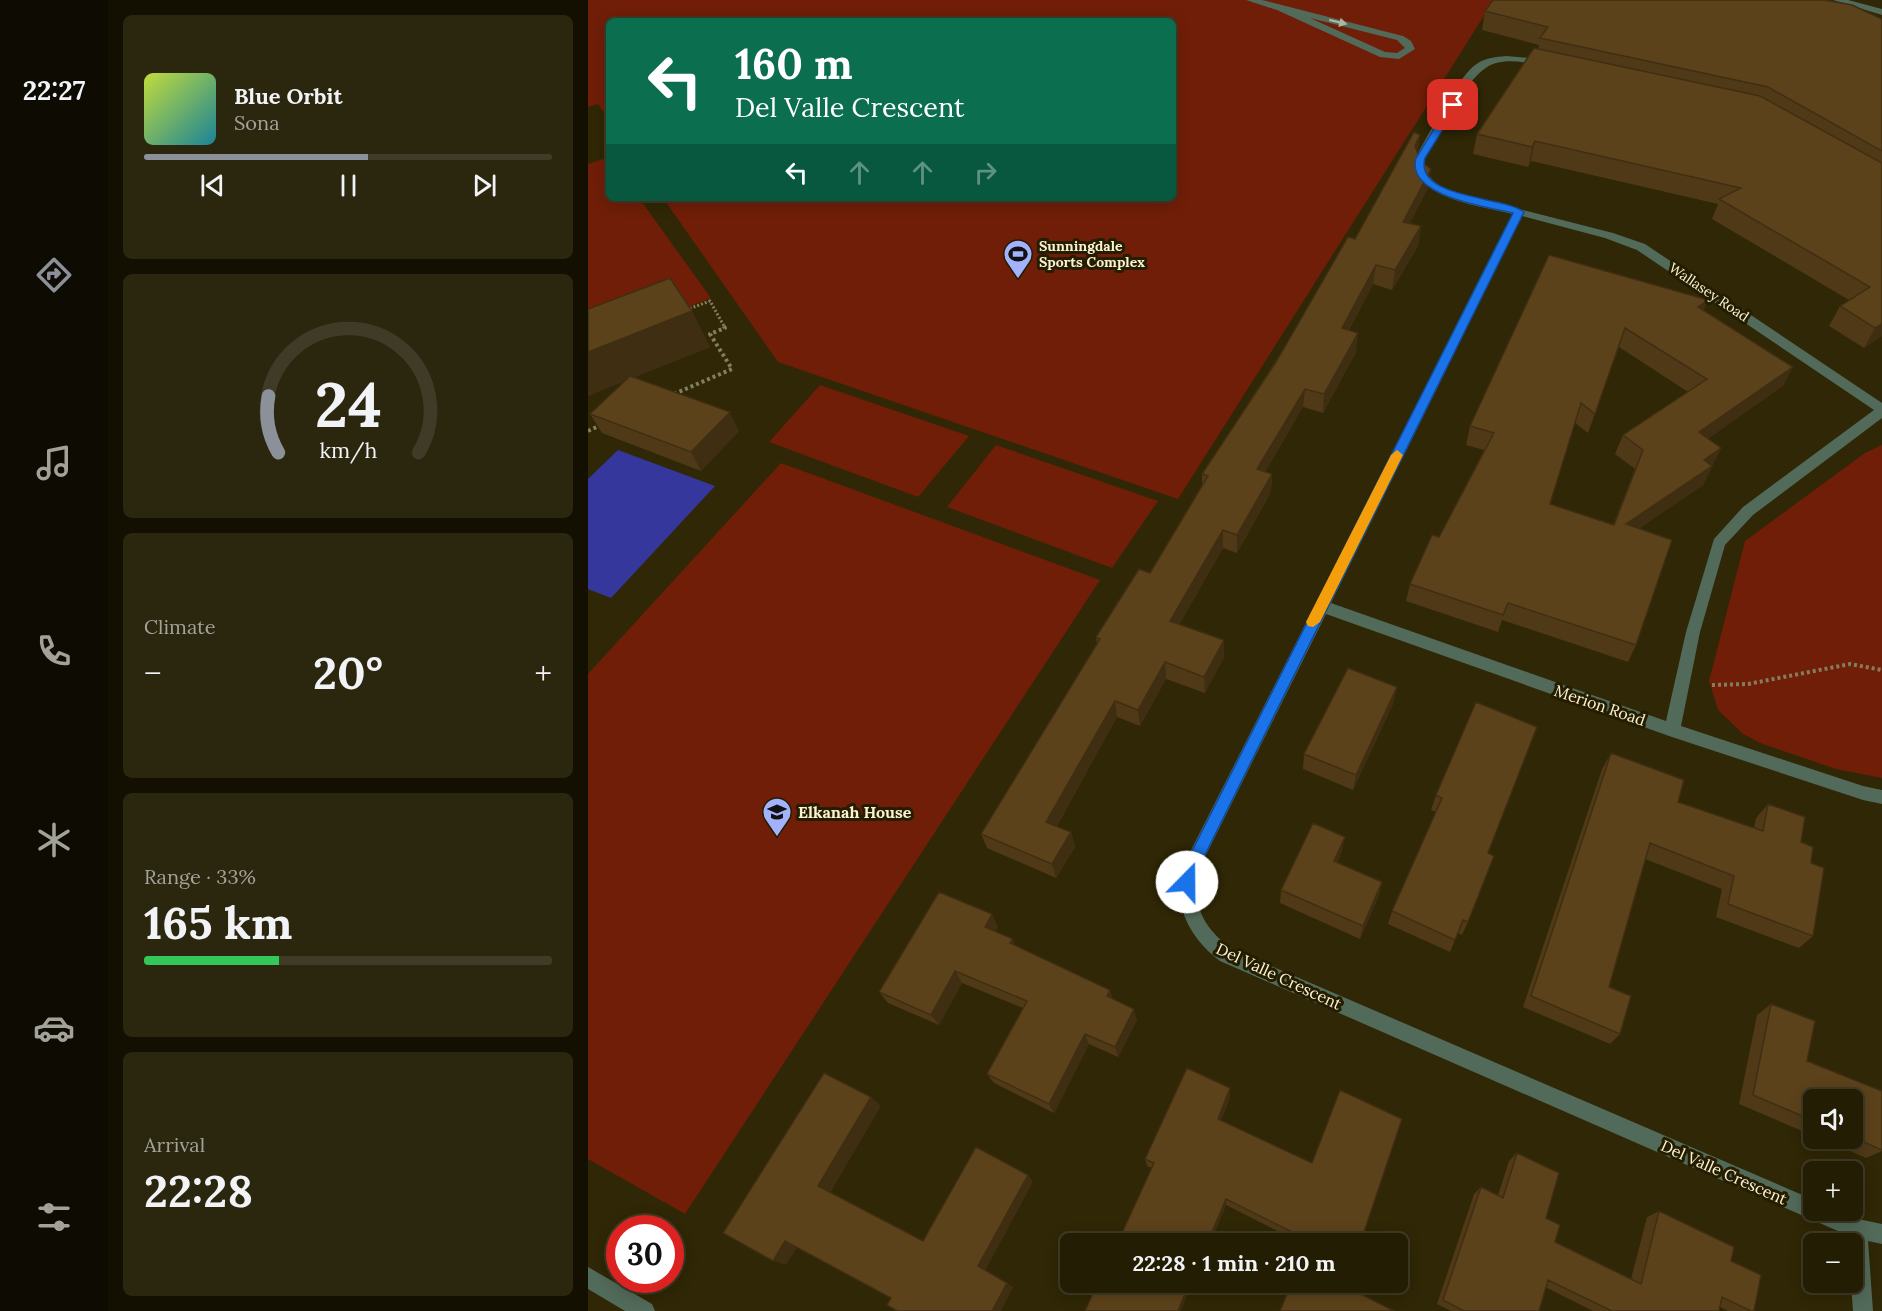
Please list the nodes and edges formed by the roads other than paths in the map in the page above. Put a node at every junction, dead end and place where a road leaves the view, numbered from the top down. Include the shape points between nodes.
1 (1251, 0) edge
2 (1838, 0) edge
3 (1281, 8) junction
4 (1882, 12) edge
5 (1560, 67) edge
6 (1519, 212) junction
7 (1882, 410) edge
8 (1321, 606) junction
9 (1672, 730) junction
10 (1882, 797) edge
11 (1803, 1205) edge
12 (1839, 1221) edge
13 (1857, 1229) junction
14 (1882, 1234) edge
15 (588, 1277) edge
16 (645, 1311) edge
17 (1863, 1311) edge

1 - 3 street
2 - 4 street
3 -> 3 street via 1400,38 1410,49 1399,56 1383,55
5 - 6 street via 1513,58 1475,69 1420,158 1420,172 1445,193
6 - 7 street, Wallasey Road via 1641,247
6 - 8 street, Del Valle Crescent
7 - 9 street, Wallasey Road via 1748,511 1719,543 1693,632
8 - 9 street, Merion Road
8 - 11 street, Del Valle Crescent via 1192,866 1186,899 1199,932 1210,945 1226,954
9 - 10 street, Merion Road
12 - 13 street, Del Valle Crescent
13 - 14 street, Del Valle Crescent
13 - 17 street
15 - 16 street

